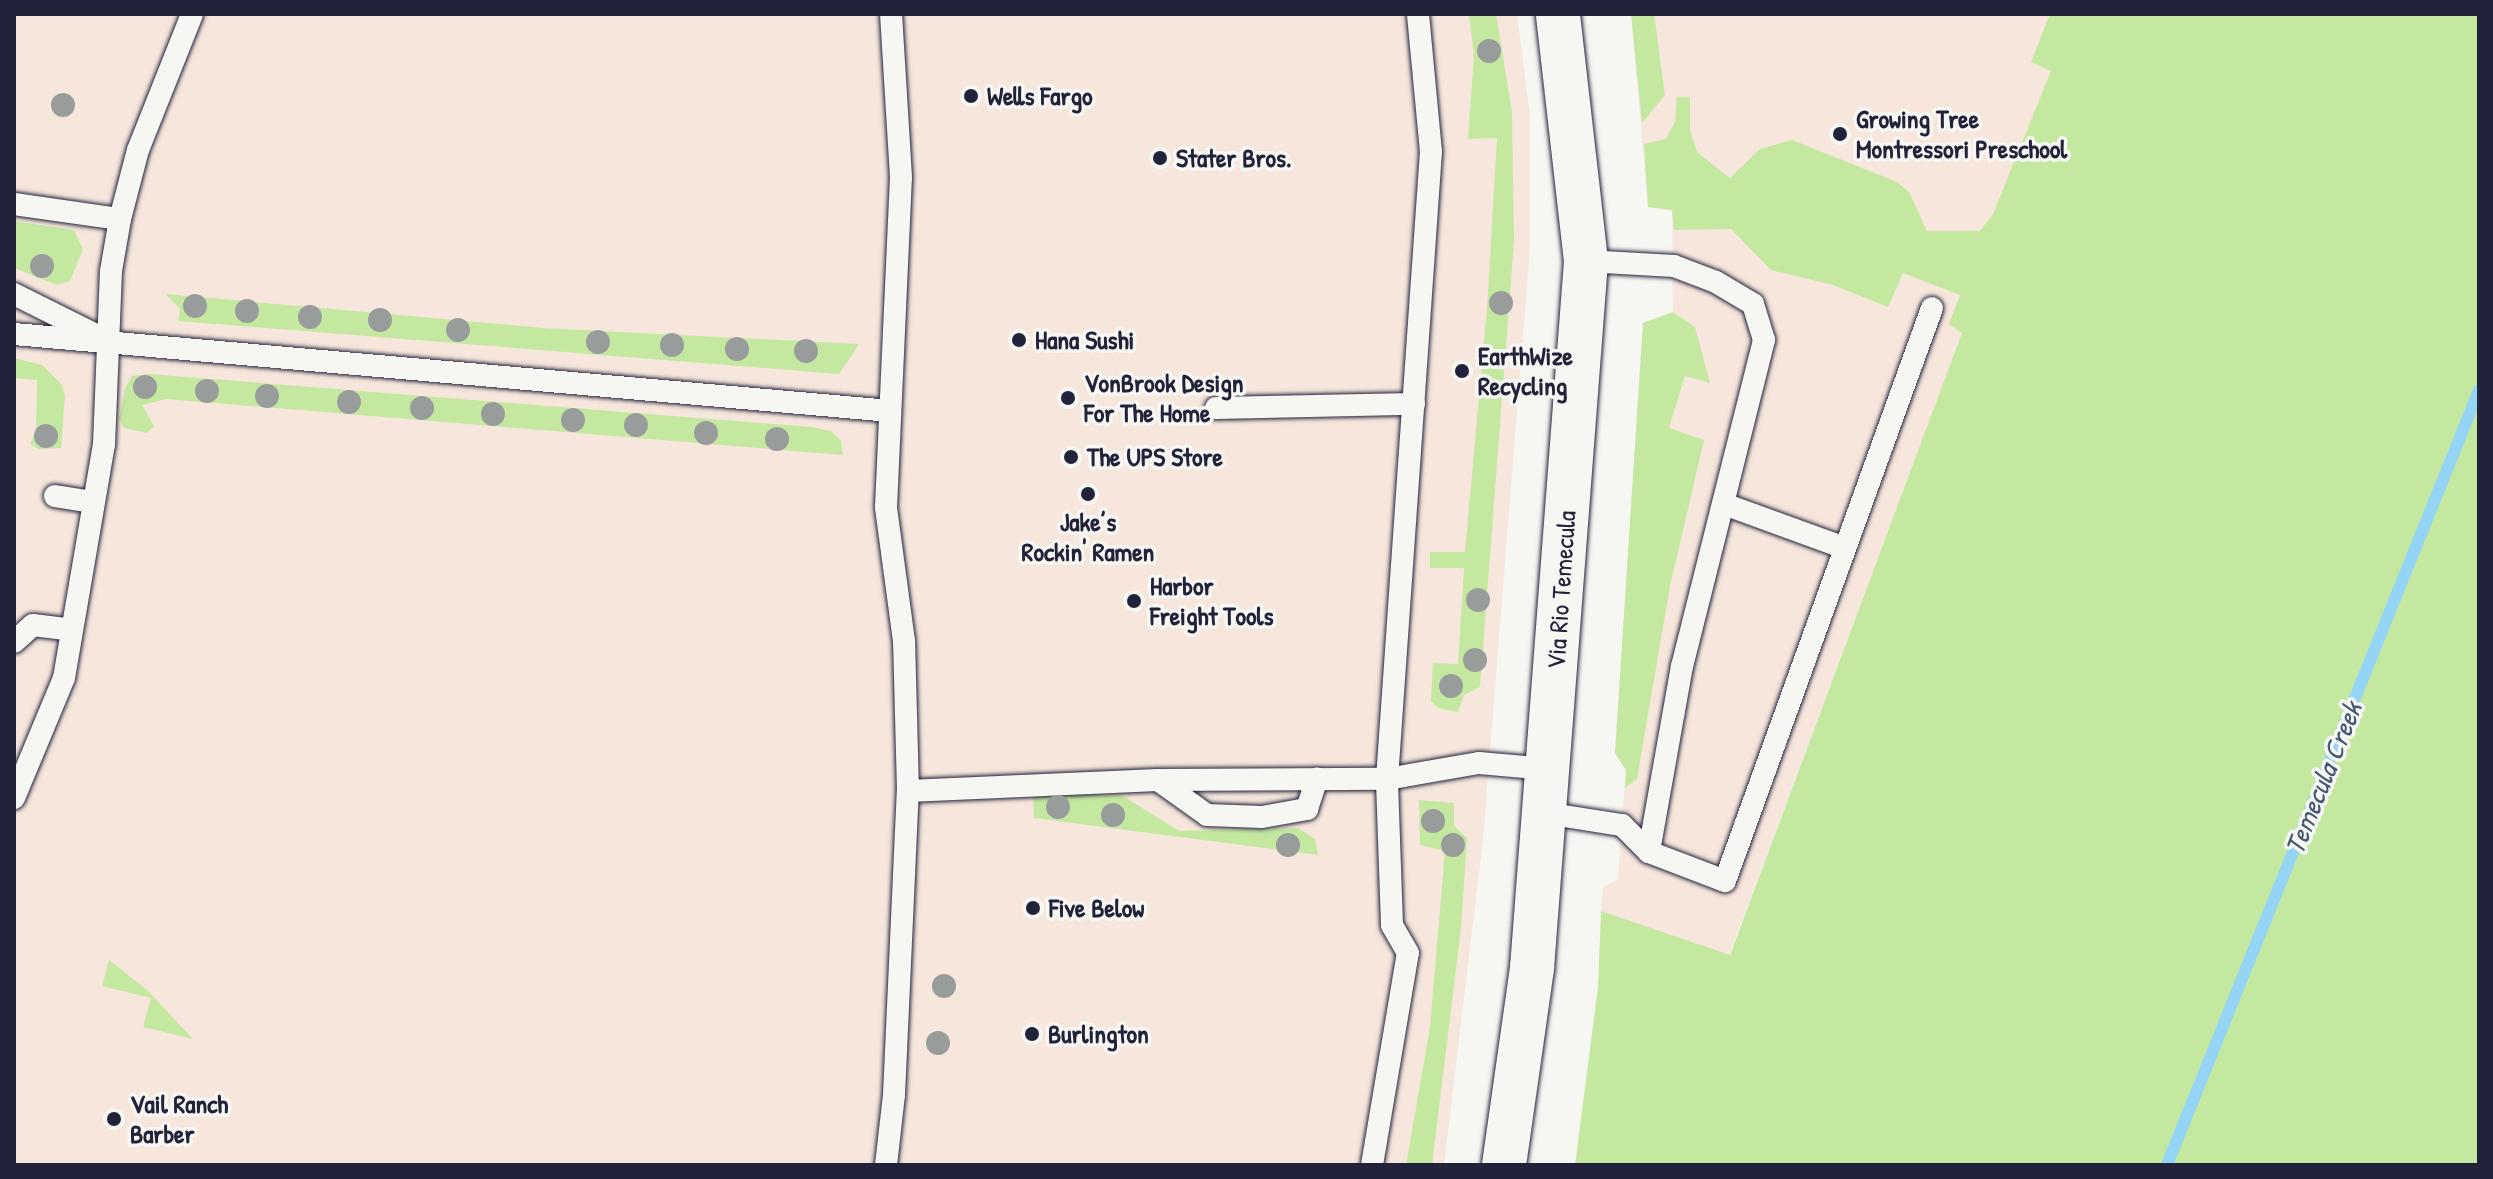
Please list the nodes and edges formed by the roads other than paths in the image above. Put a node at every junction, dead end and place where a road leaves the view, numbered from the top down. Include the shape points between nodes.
1 (192, 14) edge
2 (891, 14) edge
3 (1418, 14) edge
4 (1558, 14) edge
5 (14, 204) edge
6 (120, 219) junction
7 (1586, 261) junction
8 (14, 294) edge
9 (1932, 308) dead end
10 (14, 334) edge
11 (110, 342) junction
12 (1414, 404) junction
13 (1216, 408) dead end
14 (890, 411) junction
15 (55, 496) dead end
16 (94, 502) junction
17 (1724, 504) junction
18 (1842, 547) junction
19 (72, 630) junction
20 (14, 642) edge
21 (1548, 769) junction
22 (1317, 779) junction
23 (1387, 779) junction
24 (1158, 780) junction
25 (908, 791) junction
26 (14, 798) edge
27 (1545, 813) junction
28 (1649, 852) junction
29 (886, 1165) edge
30 (1372, 1165) edge
31 (1504, 1165) edge

1 - 6 lane via 138,150
2 - 14 lane via 901,177
3 - 12 lane via 1431,152
4 - 7 street, Via Rio Temecula
5 - 6 lane
6 - 11 lane via 111,271
7 - 17 lane via 1674,266 1753,304 1764,340
7 - 21 street, Via Rio Temecula
8 - 11 lane
9 - 18 lane
10 - 11 lane
11 - 14 lane
11 - 16 lane via 104,445
12 - 13 lane
12 - 23 lane
14 - 25 lane via 886,507 904,641
15 - 16 lane
16 - 19 lane
17 - 18 lane
17 - 28 lane via 1682,666
18 - 28 lane via 1725,881
19 - 20 lane via 33,625
19 - 26 lane via 64,678
21 - 23 lane via 1479,763
21 - 27 street, Via Rio Temecula
22 - 23 lane
22 - 24 lane
22 - 24 lane via 1307,809 1262,817 1207,815
23 - 30 lane via 1392,925 1408,953
24 - 25 lane
25 - 29 lane
27 - 28 lane via 1622,825
27 - 31 street, Via Rio Temecula via 1532,968

